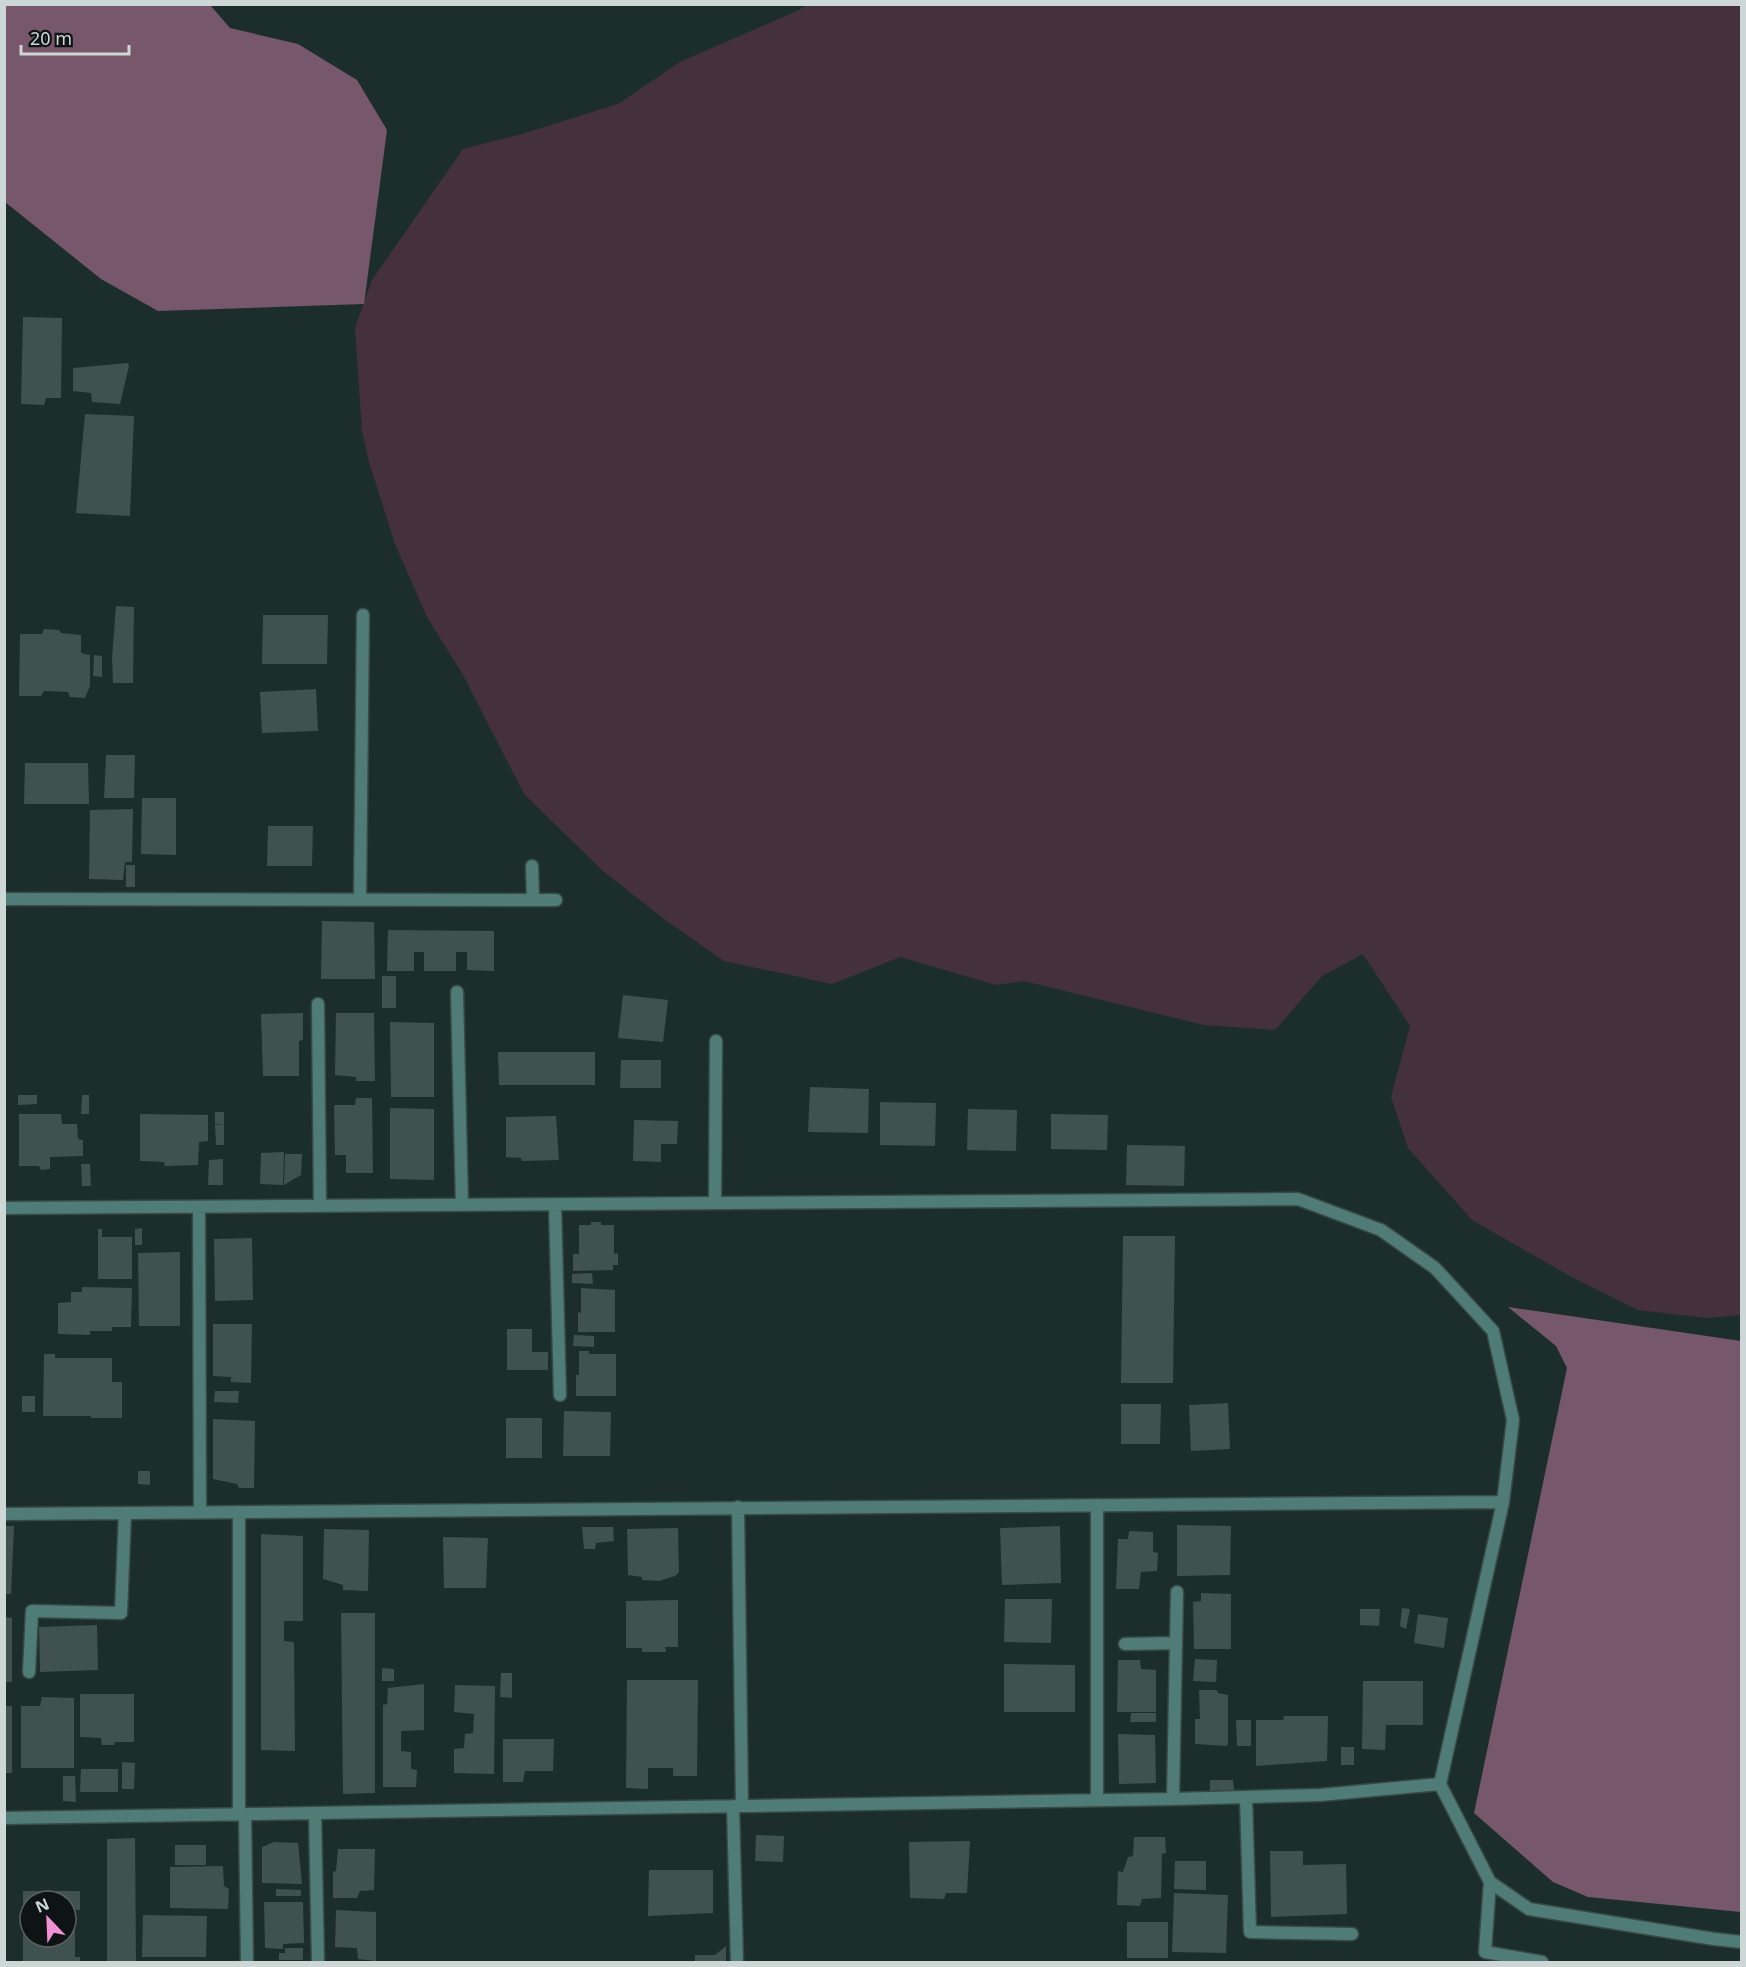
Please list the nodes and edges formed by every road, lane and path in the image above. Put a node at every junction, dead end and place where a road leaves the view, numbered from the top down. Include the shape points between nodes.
1 (363, 615) dead end
2 (532, 866) dead end
3 (4, 899) edge
4 (360, 899) junction
5 (533, 900) junction
6 (556, 900) dead end
7 (457, 992) dead end
8 (318, 1004) dead end
9 (716, 1041) dead end
10 (715, 1203) junction
11 (555, 1204) junction
12 (462, 1205) junction
13 (320, 1206) junction
14 (199, 1207) junction
15 (4, 1208) edge
16 (560, 1395) dead end
17 (1503, 1502) junction
18 (1097, 1504) junction
19 (738, 1507) junction
20 (200, 1512) junction
21 (239, 1512) junction
22 (125, 1513) junction
23 (4, 1514) edge
24 (1177, 1592) dead end
25 (1176, 1643) junction
26 (1125, 1644) dead end
27 (29, 1672) dead end
28 (1440, 1784) junction
29 (1246, 1797) junction
30 (1173, 1799) junction
31 (1097, 1800) junction
32 (738, 1806) junction
33 (315, 1813) junction
34 (242, 1814) junction
35 (4, 1818) edge
36 (1490, 1882) junction
37 (1352, 1934) dead end
38 (1742, 1942) edge
39 (247, 1962) edge
40 (318, 1962) edge
41 (737, 1962) edge
42 (1542, 1962) edge

1 - 4 street
2 - 5 street
3 - 4 street
4 - 5 street
5 - 6 street
7 - 12 street
8 - 13 street
9 - 10 street
10 - 11 street
10 - 17 street via 1298,1199 1381,1230 1435,1268 1493,1331 1513,1420
11 - 12 street
11 - 16 street
12 - 13 street
13 - 14 street
14 - 15 street
14 - 20 street
17 - 18 street
17 - 28 street
18 - 19 street
18 - 31 street
19 - 21 street
19 - 32 street
20 - 21 street
20 - 22 street
21 - 34 street
22 - 23 street
22 - 27 street via 121,1613 32,1611
24 - 25 street
25 - 26 street
25 - 30 street
28 - 29 street
28 - 36 street
29 - 30 street
29 - 37 street via 1250,1932
30 - 31 street
31 - 32 street
32 - 33 street
32 - 41 street
33 - 34 street
33 - 40 street
34 - 35 street
34 - 39 street
36 - 38 street via 1529,1909
36 - 42 street via 1485,1952

